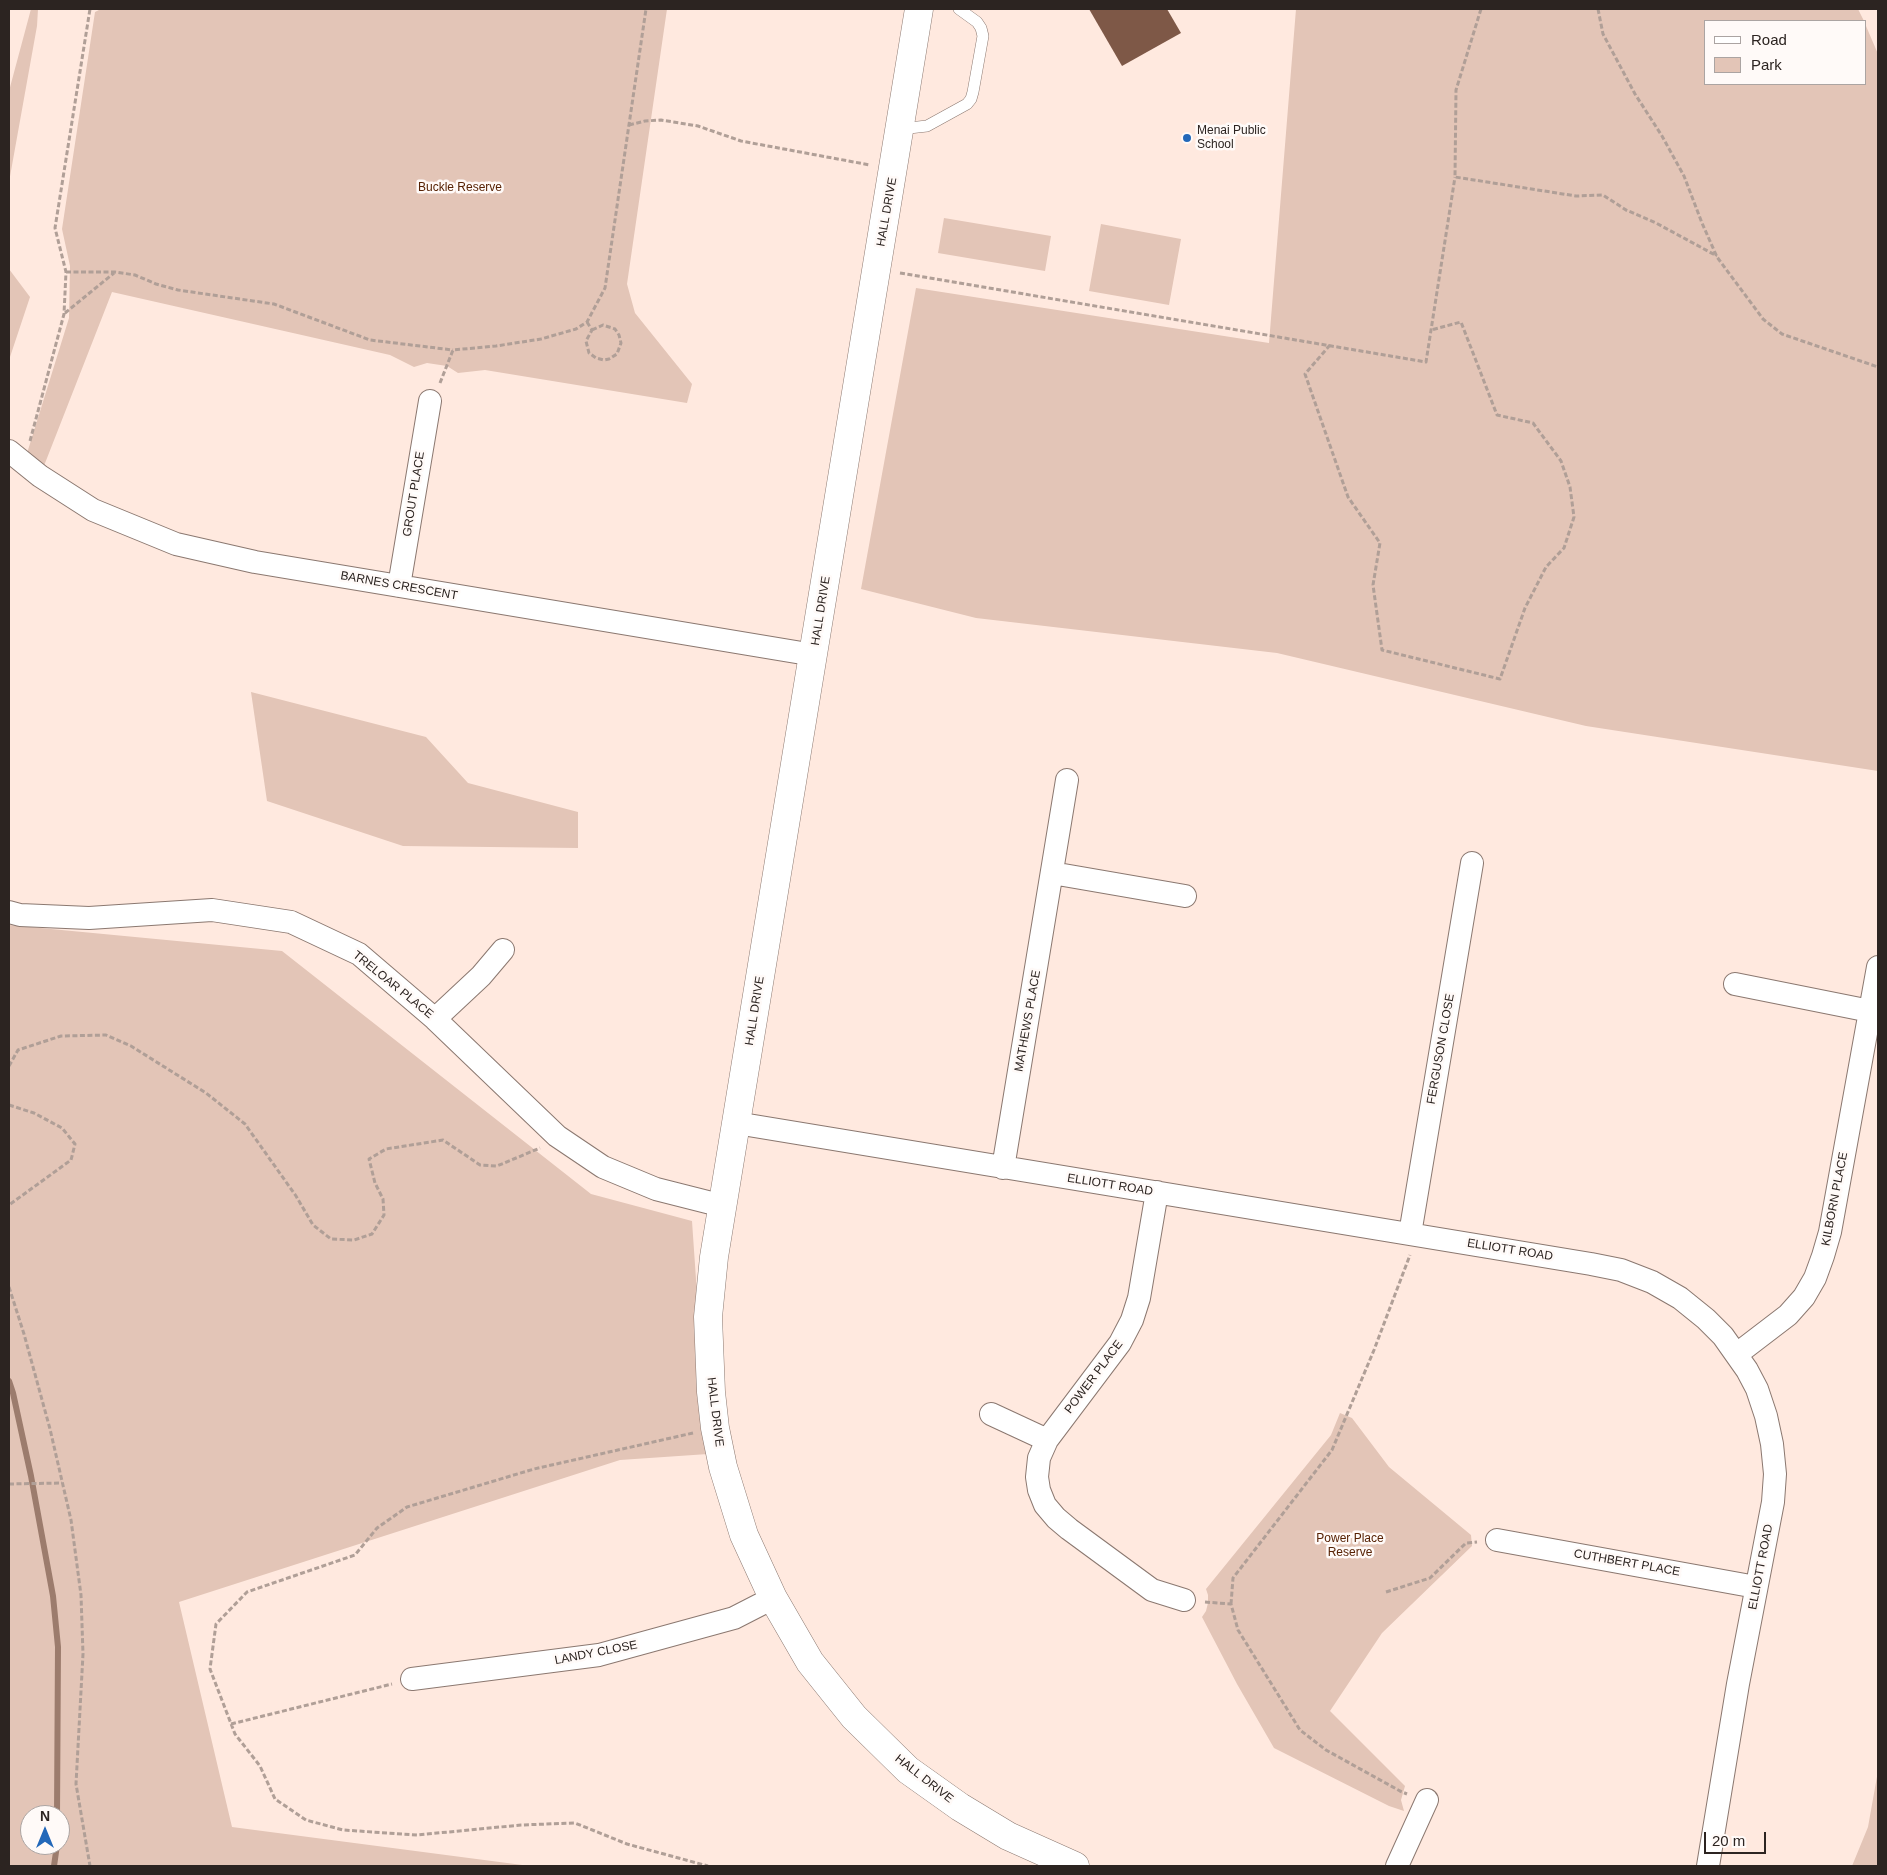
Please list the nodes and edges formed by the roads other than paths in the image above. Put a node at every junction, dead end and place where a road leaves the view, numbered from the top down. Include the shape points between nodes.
1 (919, 9) edge
2 (959, 9) edge
3 (900, 129) junction
4 (430, 402) road end
5 (16, 457) edge
6 (399, 586) junction
7 (814, 655) junction
8 (1067, 780) dead end
9 (1472, 863) dead end
10 (1052, 874) junction
11 (1185, 896) dead end
12 (9, 912) edge
13 (503, 950) dead end
14 (1878, 967) edge
15 (1736, 984) dead end
16 (1870, 1011) junction
17 (435, 1019) junction
18 (736, 1124) junction
19 (1003, 1168) junction
20 (1157, 1192) junction
21 (722, 1206) junction
22 (1414, 1235) junction
23 (1737, 1354) junction
24 (991, 1414) dead end
25 (1047, 1440) junction
26 (1497, 1540) road end
27 (1756, 1588) junction
28 (774, 1598) junction
29 (1184, 1600) road end
30 (412, 1679) road end
31 (1427, 1800) dead end
32 (1075, 1866) edge
33 (1397, 1866) edge
34 (1708, 1866) edge

1 - 3 street, HALL DRIVE
2 - 3 lane via 981,28 971,99 927,126
3 - 7 street, HALL DRIVE
4 - 6 street, GROUT PLACE
5 - 6 street, BARNES CRESCENT via 93,510 176,544 255,562
6 - 7 street, BARNES CRESCENT
7 - 18 street, HALL DRIVE
8 - 10 street, MATHEWS PLACE
9 - 22 street, FERGUSON CLOSE
10 - 11 street
10 - 19 street, MATHEWS PLACE
12 - 17 street, TRELOAR PLACE via 20,916 89,918 212,910 291,922 359,954
13 - 17 street via 481,976
14 - 16 street, KILBORN PLACE
15 - 16 street
16 - 23 street, KILBORN PLACE via 1830,1232 1815,1278 1788,1315
17 - 21 street, TRELOAR PLACE via 557,1136 603,1167 656,1189
18 - 19 street, ELLIOTT ROAD
18 - 21 street, HALL DRIVE
19 - 20 street, ELLIOTT ROAD
20 - 22 street, ELLIOTT ROAD
20 - 25 street, POWER PLACE via 1139,1298 1132,1320 1120,1343
21 - 28 street, HALL DRIVE via 708,1316 715,1428 741,1526
22 - 23 street, ELLIOTT ROAD via 1621,1270 1680,1298 1706,1319
23 - 27 street, ELLIOTT ROAD via 1757,1389 1766,1416 1773,1459 1773,1502
24 - 25 street
25 - 29 street, POWER PLACE via 1039,1458 1037,1477 1045,1505 1056,1518 1152,1590
26 - 27 street, CUTHBERT PLACE
27 - 34 street, ELLIOTT ROAD
28 - 30 street, LANDY CLOSE via 734,1618 599,1655
28 - 32 street, HALL DRIVE via 810,1662 854,1716 908,1770 1008,1836
31 - 33 street

